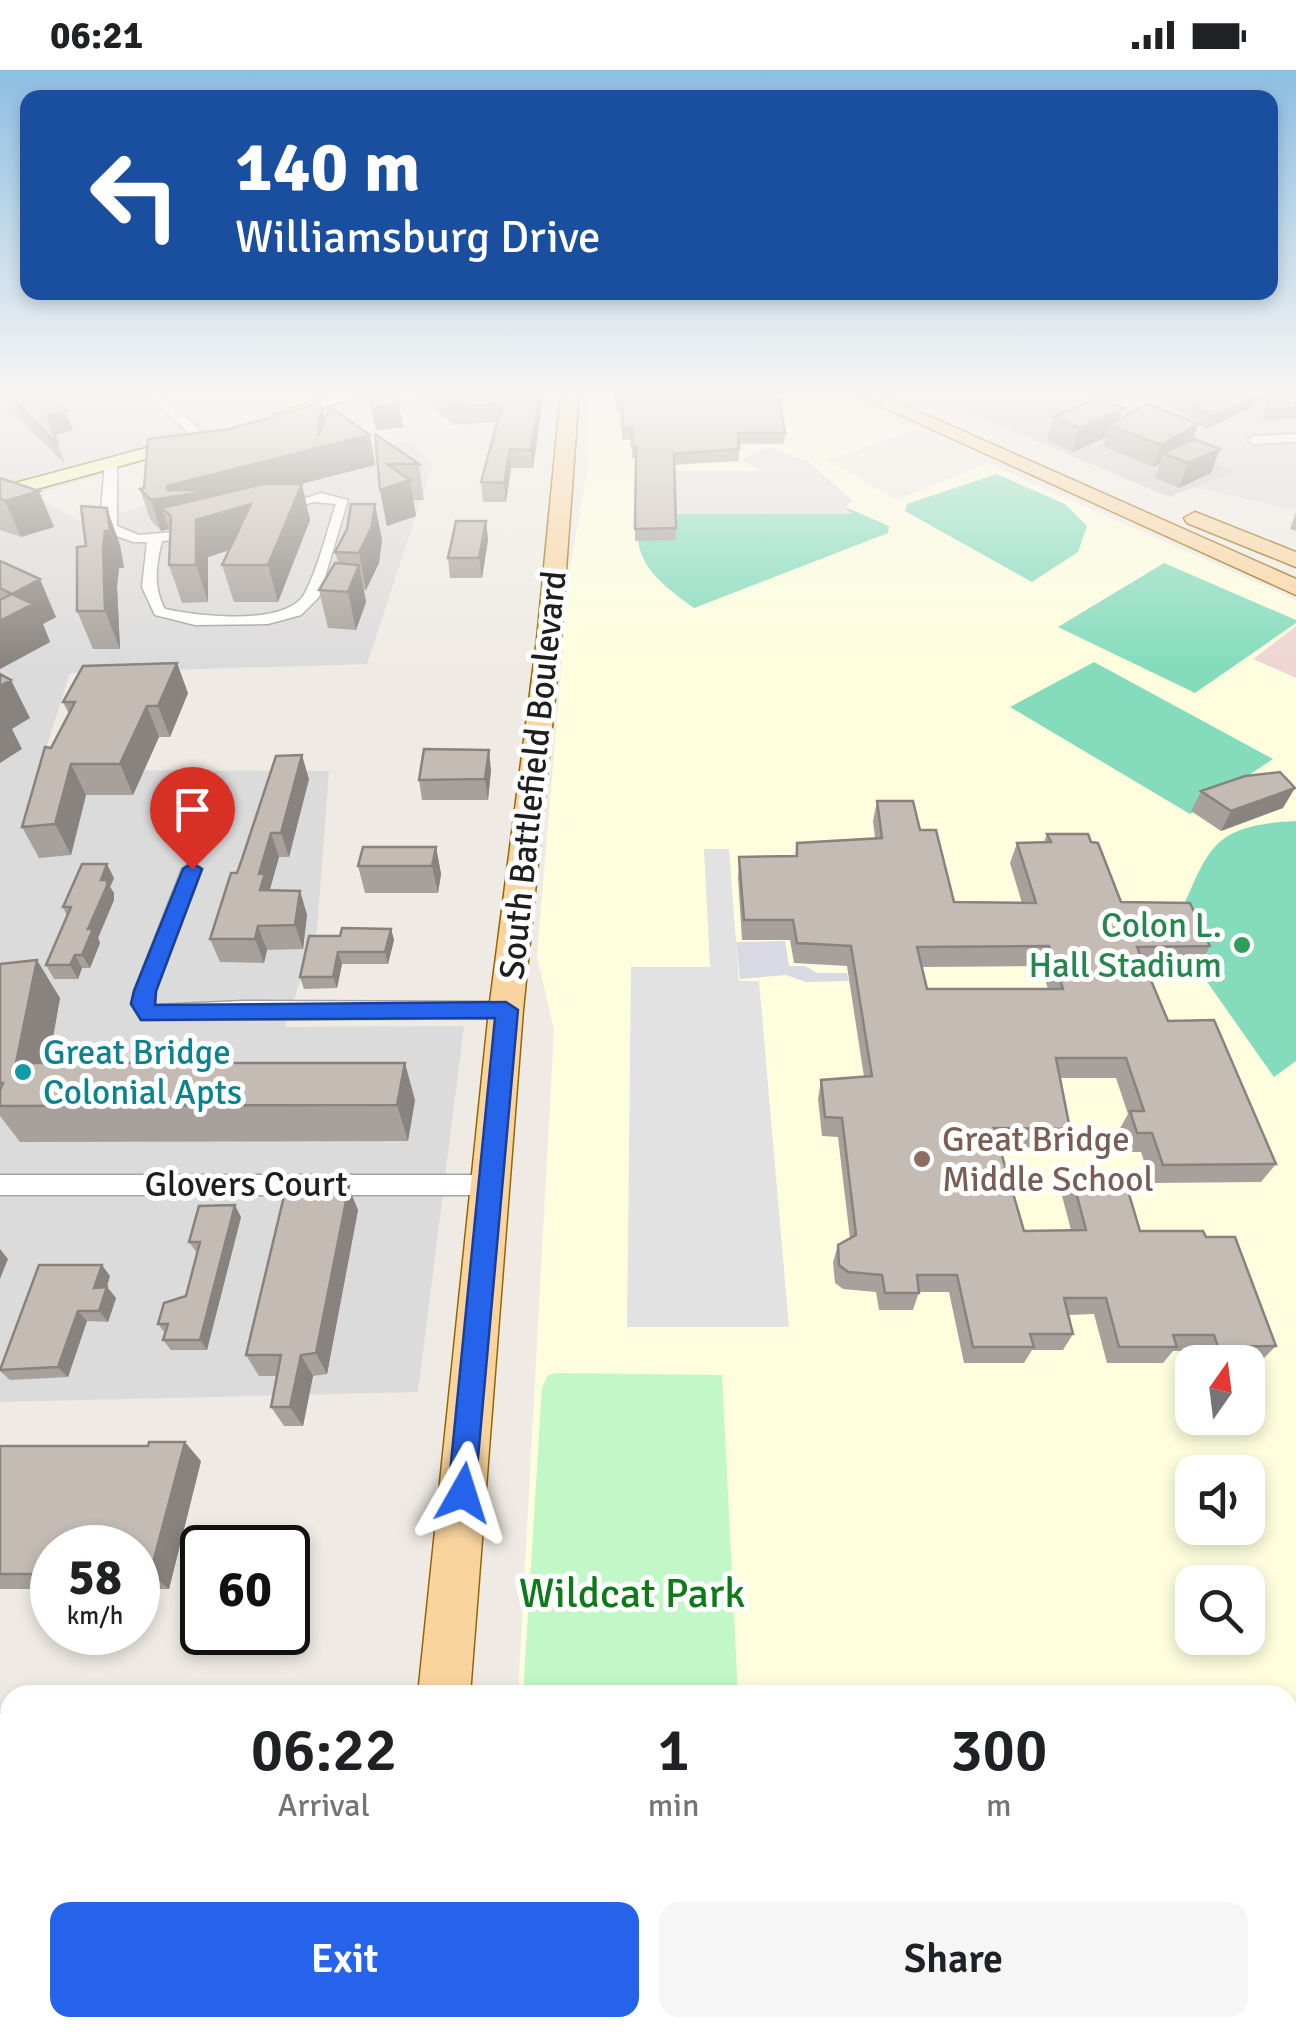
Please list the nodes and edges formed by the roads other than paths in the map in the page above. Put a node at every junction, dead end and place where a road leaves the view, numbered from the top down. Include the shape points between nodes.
1 (33, 484) edge
2 (110, 484) edge
3 (562, 484) edge
4 (1064, 484) edge
5 (1117, 484) edge
6 (0, 493) edge
7 (257, 516) edge
8 (219, 528) edge
9 (155, 540) junction
10 (1296, 560) edge
11 (1296, 588) edge
12 (192, 869) dead end
13 (506, 1010) junction
14 (0, 1185) edge
15 (492, 1185) junction
16 (445, 1685) edge

1 - 6 main road
2 - 9 street via 111,529
3 - 13 main road, South Battlefield Boulevard
4 - 11 main road
5 - 10 main road
7 - 9 street via 322,496 343,504 311,597 282,617 195,620 160,612 152,598
8 - 9 street
12 - 13 street via 145,991 142,1004 149,1014
13 - 15 main road, South Battlefield Boulevard
14 - 15 street, Glovers Court
15 - 16 main road, South Battlefield Boulevard

